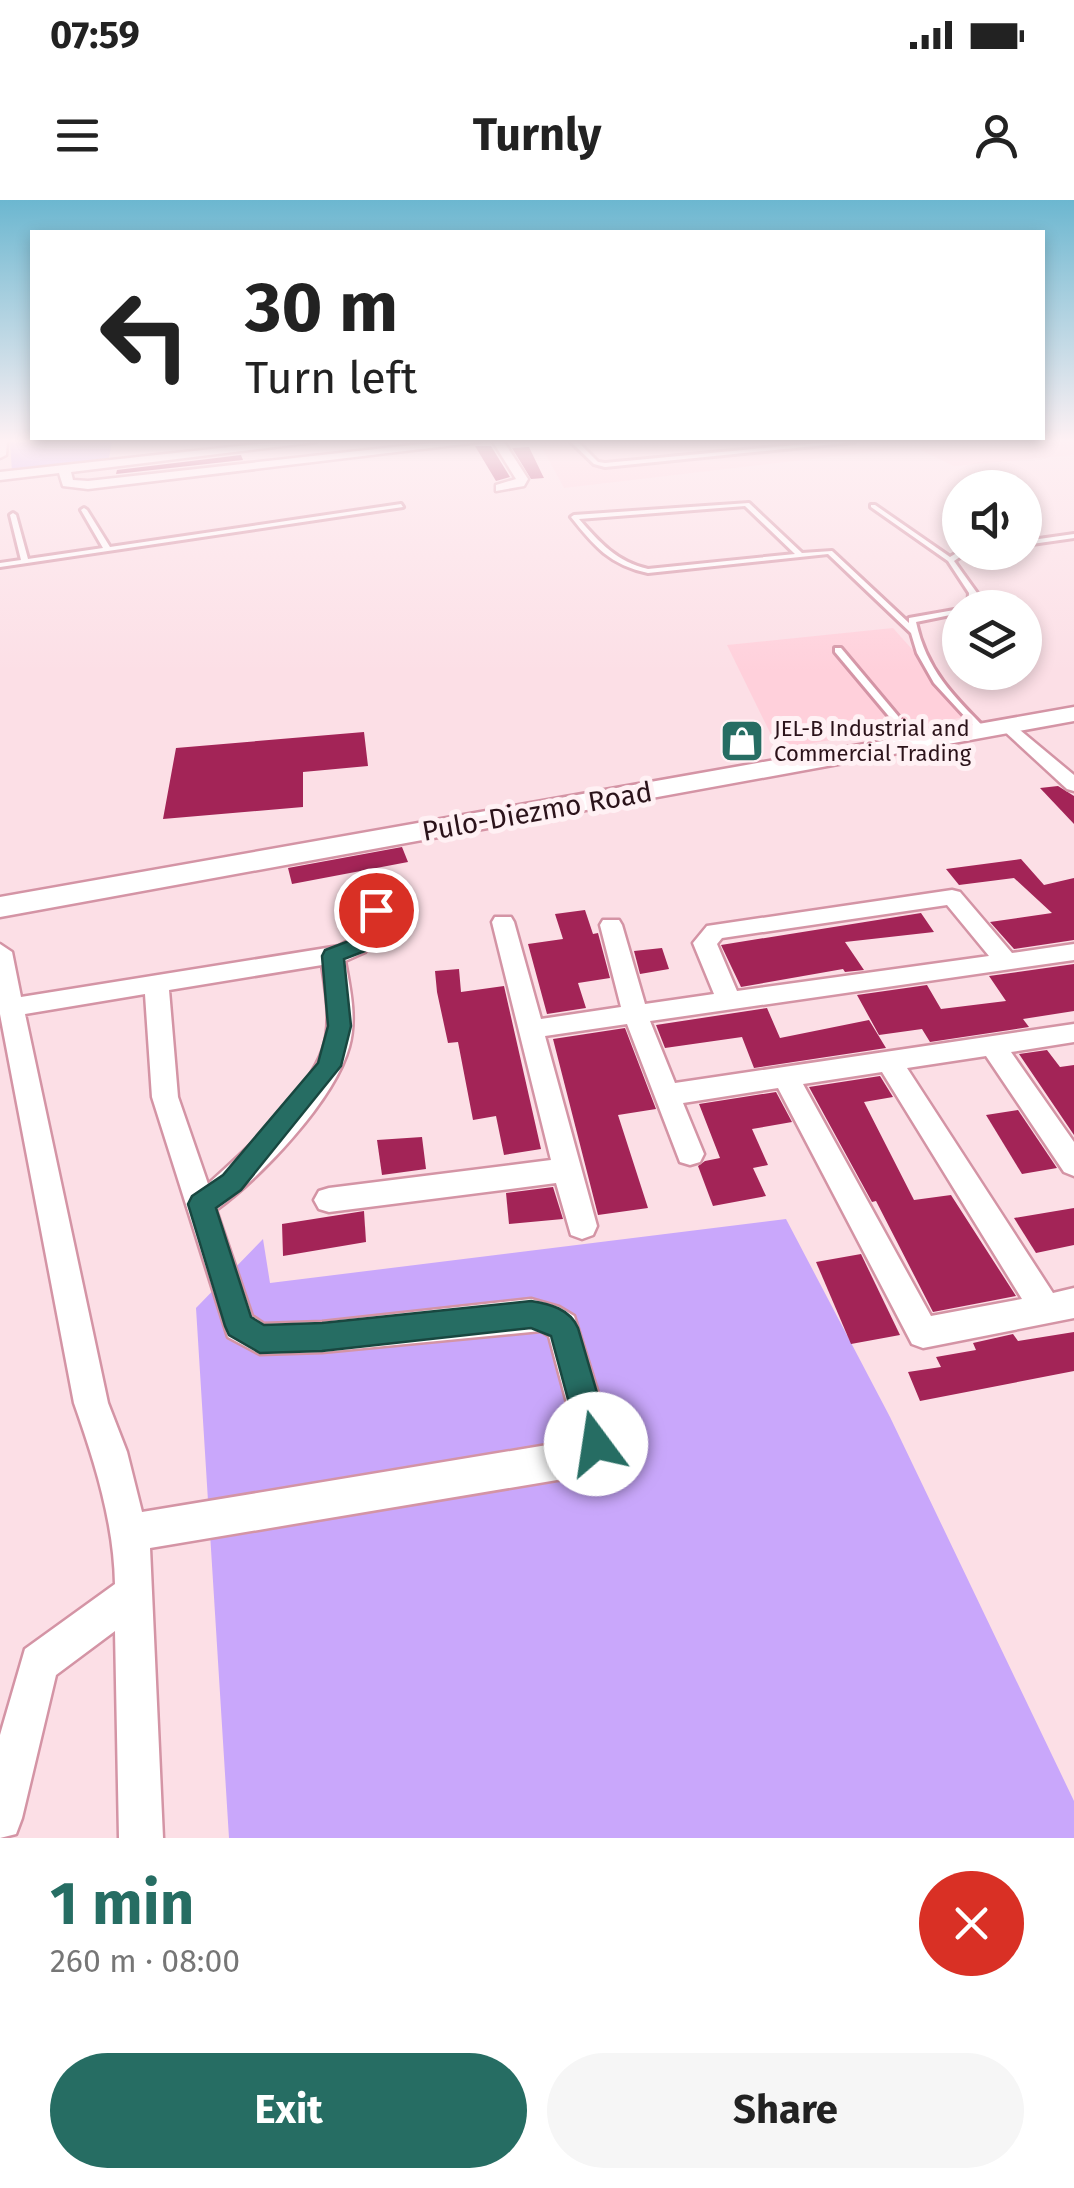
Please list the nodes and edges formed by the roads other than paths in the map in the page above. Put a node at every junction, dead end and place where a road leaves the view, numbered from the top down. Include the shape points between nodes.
1 (14, 518) edge
2 (89, 518) edge
3 (313, 518) edge
4 (575, 518) edge
5 (762, 518) edge
6 (892, 518) edge
7 (1074, 536) edge
8 (1042, 541) edge
9 (106, 548) junction
10 (942, 554) edge
11 (800, 555) junction
12 (24, 561) junction
13 (0, 565) edge
14 (942, 614) edge
15 (914, 632) junction
16 (838, 650) dead end
17 (1074, 714) edge
18 (996, 729) junction
19 (916, 743) junction
20 (1074, 785) edge
21 (0, 907) edge
22 (376, 910) dead end
23 (503, 922) dead end
24 (611, 925) dead end
25 (0, 952) edge
26 (1074, 952) edge
27 (333, 956) junction
28 (1006, 961) junction
29 (156, 984) junction
30 (729, 1002) junction
31 (12, 1007) junction
32 (636, 1014) junction
33 (531, 1029) junction
34 (1074, 1033) edge
35 (992, 1046) junction
36 (888, 1061) junction
37 (785, 1076) junction
38 (666, 1095) junction
39 (690, 1154) dead end
40 (1074, 1164) edge
41 (568, 1170) junction
42 (328, 1200) dead end
43 (202, 1204) junction
44 (582, 1226) dead end
45 (1060, 1306) edge
46 (128, 1533) junction
47 (134, 1594) junction
48 (0, 1818) edge
49 (142, 1838) edge

1 - 12 lane
2 - 9 lane
3 - 9 lane
4 - 11 lane via 606,556 627,568
5 - 11 lane
6 - 10 lane
7 - 8 lane
9 - 12 lane
11 - 15 lane via 830,552
12 - 13 lane
14 - 15 lane via 912,620
15 - 18 lane via 934,681
16 - 19 lane
17 - 18 main road, Pulo-Diezmo Road
18 - 19 main road, Pulo-Diezmo Road
18 - 20 street
19 - 21 main road, Pulo-Diezmo Road
22 - 27 street via 357,946
23 - 33 street
24 - 32 street
25 - 31 street
26 - 28 street
27 - 29 street
27 - 43 street via 340,1026 329,1066 232,1182
28 - 30 street
28 - 30 street via 952,897 715,932 705,943
29 - 31 street
29 - 43 street via 164,1097
30 - 32 street
31 - 46 street via 90,1403
32 - 33 street
32 - 38 street
33 - 41 street
34 - 35 street
35 - 36 street
35 - 40 street
36 - 37 street
36 - 45 street
37 - 38 street
37 - 45 street via 923,1333
38 - 39 street
41 - 42 street
41 - 44 street
43 - 46 street via 239,1326 251,1334 322,1337 531,1314 548,1318 564,1328 596,1444 576,1459
46 - 47 street
47 - 48 street via 39,1663
47 - 49 street

